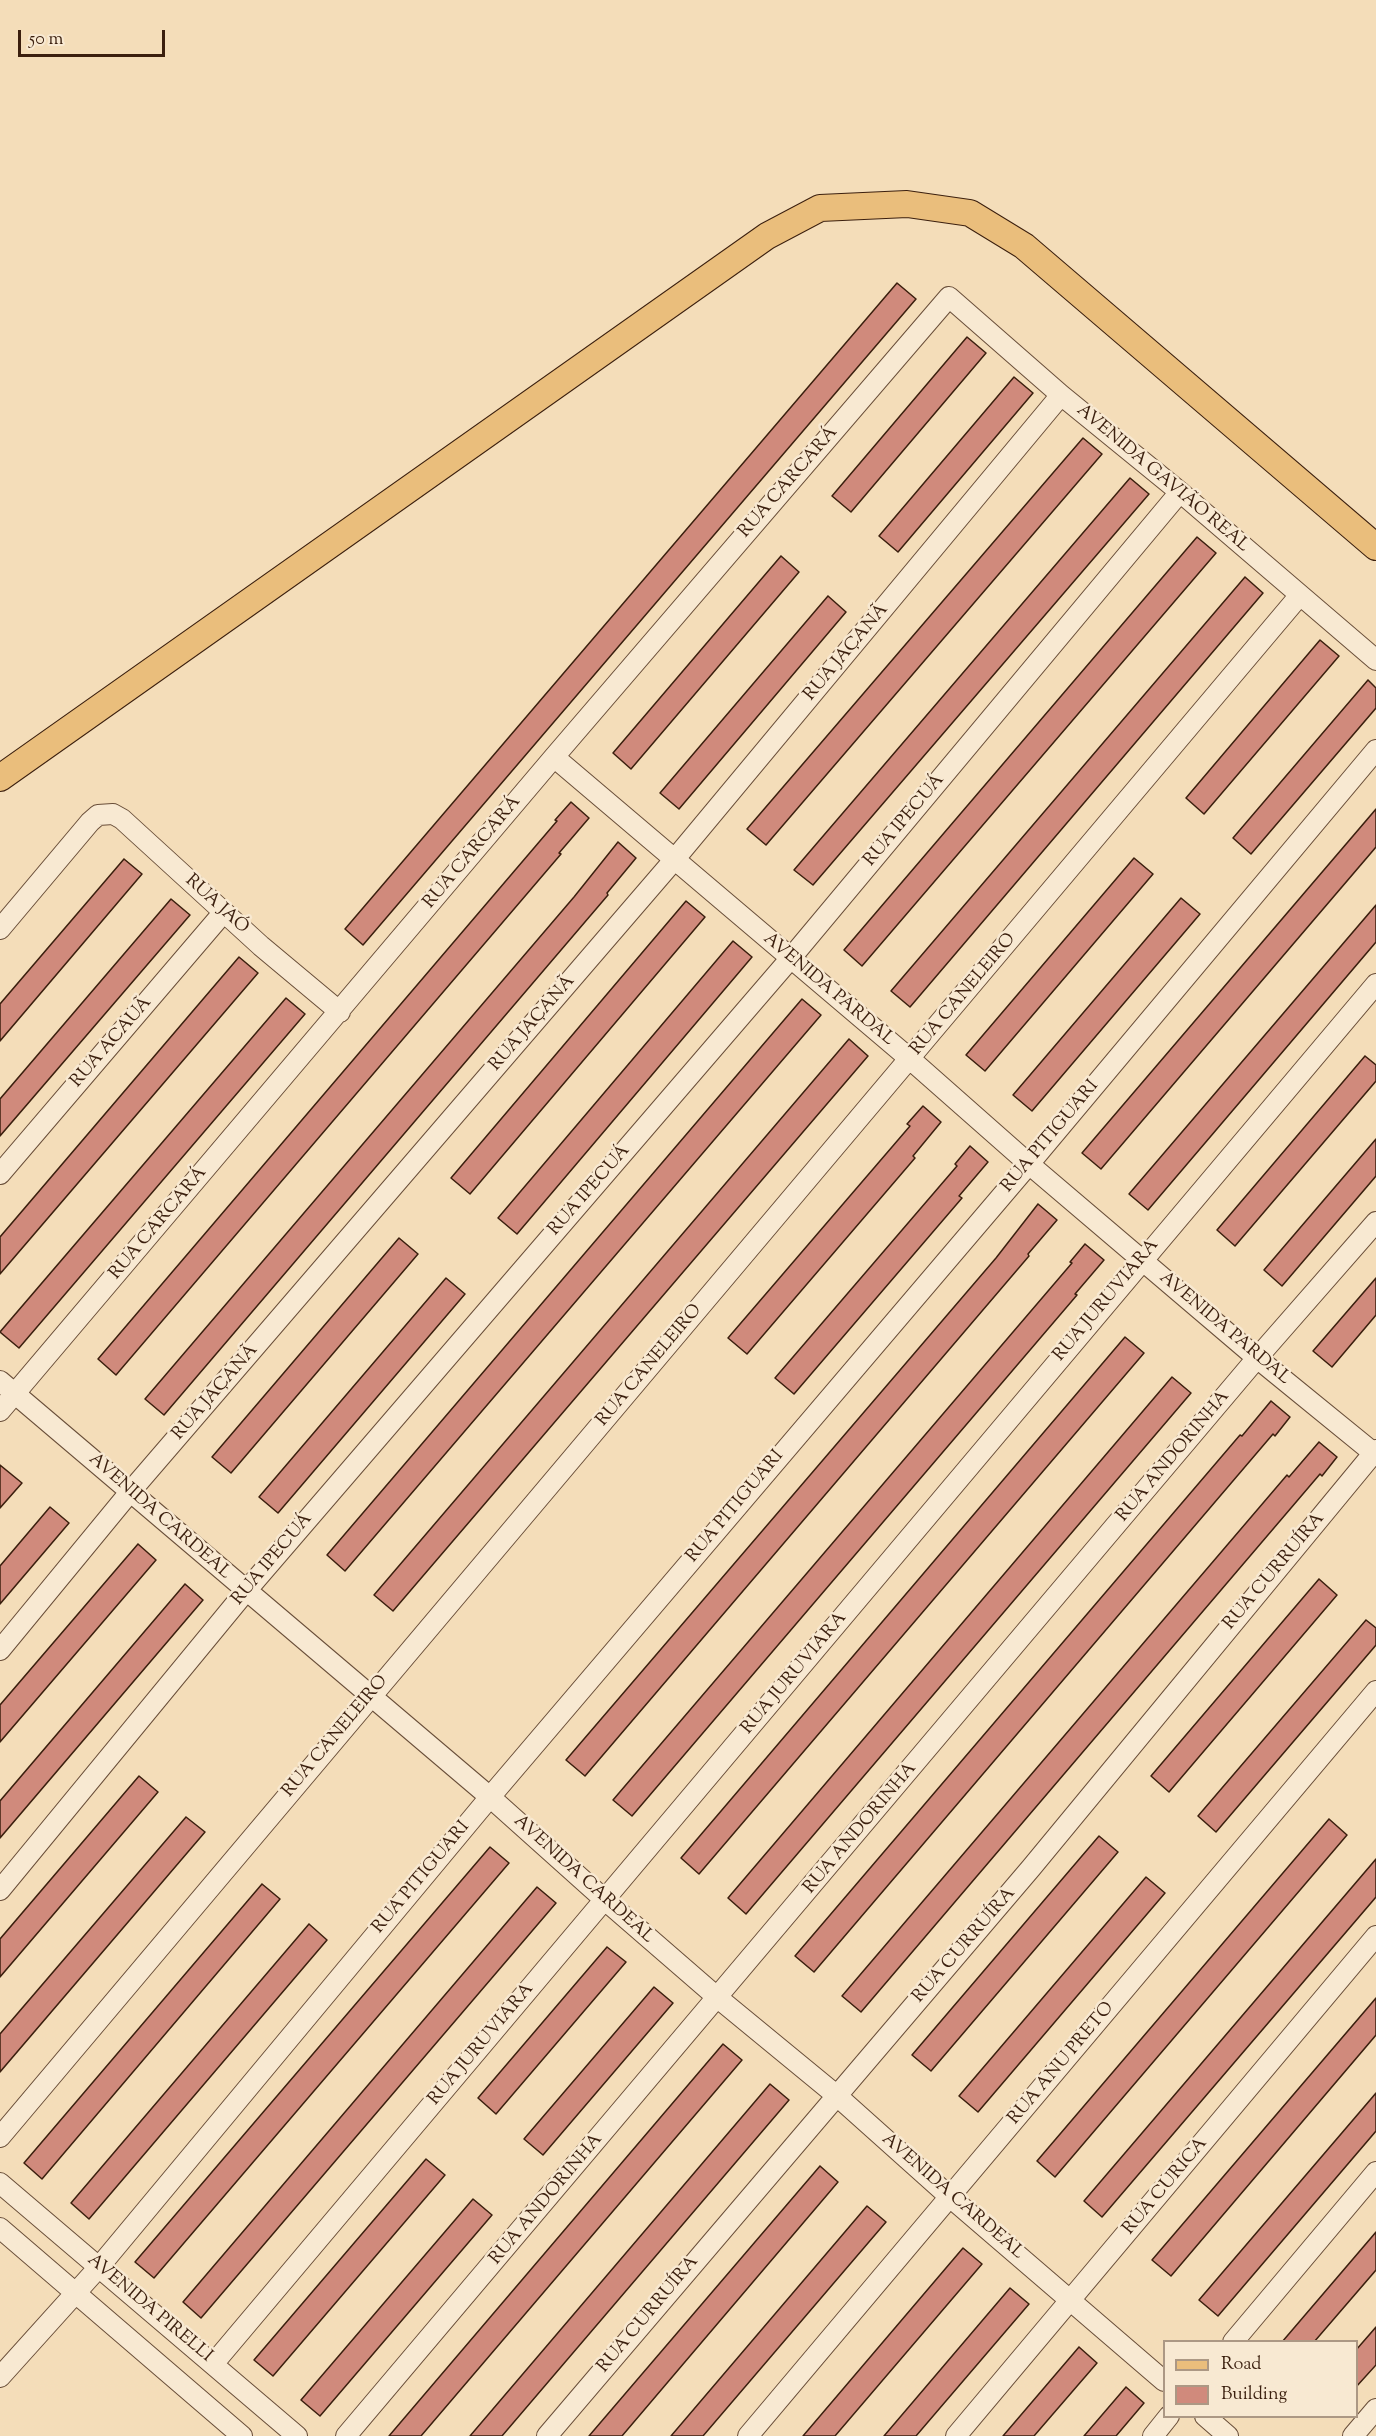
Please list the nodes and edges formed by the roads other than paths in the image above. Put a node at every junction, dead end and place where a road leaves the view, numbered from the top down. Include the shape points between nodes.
1 (948, 297) joint
2 (1061, 395) junction
3 (1180, 492) junction
4 (1376, 547) edge
5 (1300, 595) junction
6 (1376, 660) edge
7 (1376, 750) edge
8 (554, 757) junction
9 (0, 778) edge
10 (674, 860) junction
11 (223, 913) junction
12 (0, 928) edge
13 (790, 958) junction
14 (1376, 984) edge
15 (340, 1012) junction
16 (910, 1059) junction
17 (1029, 1164) junction
18 (0, 1174) edge
19 (1376, 1222) edge
20 (1142, 1260) junction
21 (1257, 1358) junction
22 (7, 1387) edge
23 (0, 1411) edge
24 (1375, 1453) edge
25 (130, 1492) junction
26 (246, 1591) junction
27 (0, 1650) edge
28 (1376, 1691) edge
29 (371, 1696) junction
30 (490, 1797) junction
31 (0, 1890) edge
32 (605, 1900) junction
33 (1376, 1936) edge
34 (718, 1998) junction
35 (836, 2095) junction
36 (0, 2137) edge
37 (1376, 2172) edge
38 (0, 2183) edge
39 (950, 2197) junction
40 (0, 2228) edge
41 (99, 2266) junction
42 (75, 2293) junction
43 (1071, 2300) junction
44 (1235, 2340) edge
45 (214, 2363) junction
46 (0, 2377) edge
47 (1163, 2380) edge
48 (1376, 2409) edge
49 (1167, 2418) edge
50 (1207, 2418) edge
51 (243, 2436) edge
52 (297, 2436) edge
53 (346, 2436) edge
54 (547, 2436) edge
55 (748, 2436) edge
56 (956, 2436) edge
57 (1153, 2436) edge
58 (1228, 2436) edge
59 (1353, 2436) edge

1 - 2 street, AVENIDA GAVIÃO REAL
1 - 8 street, RUA CARCARÁ
2 - 3 street, AVENIDA GAVIÃO REAL
2 - 10 street, RUA JAÇANÃ
3 - 5 street, AVENIDA GAVIÃO REAL
3 - 13 street, RUA IPECUÁ
4 - 9 main road via 1024,246 970,213 907,204 820,208 767,236
5 - 6 street, AVENIDA GAVIÃO REAL
5 - 16 street, RUA CANELEIRO
7 - 17 street, RUA PITIGUARI
8 - 10 street, AVENIDA PARDAL
8 - 15 street, RUA CARCARÁ
10 - 13 street, AVENIDA PARDAL
10 - 25 street, RUA JAÇANÃ
11 - 12 street, RUA JAÓ via 122,819 106,813 90,822
11 - 15 street, RUA JAÓ
11 - 18 street, RUA ACAUÃ
13 - 16 street, AVENIDA PARDAL
13 - 26 street, RUA IPECUÁ
14 - 20 street, RUA JURUVIARA
15 - 22 street, RUA CARCARÁ
16 - 17 street, AVENIDA PARDAL
16 - 29 street, RUA CANELEIRO
17 - 20 street, AVENIDA PARDAL
17 - 30 street, RUA PITIGUARI
19 - 21 street, RUA ANDORINHA
20 - 21 street, AVENIDA PARDAL
20 - 32 street, RUA JURUVIARA
21 - 24 street, AVENIDA PARDAL
21 - 34 street, RUA ANDORINHA
22 - 23 street, RUA CARCARÁ
22 - 25 street, AVENIDA CARDEAL
24 - 35 street, RUA CURRUÍRA via 1031,1868
25 - 26 street, AVENIDA CARDEAL
25 - 27 street, RUA JAÇANÃ
26 - 29 street, AVENIDA CARDEAL
26 - 31 street, RUA IPECUÁ
28 - 39 street, RUA ANU PRETO
29 - 30 street, AVENIDA CARDEAL
29 - 36 street, RUA CANELEIRO
30 - 32 street, AVENIDA CARDEAL
30 - 41 street, RUA PITIGUARI
32 - 34 street, AVENIDA CARDEAL
32 - 45 street, RUA JURUVIARA
33 - 43 street, RUA CURICA
34 - 35 street, AVENIDA CARDEAL
34 - 53 street, RUA ANDORINHA
35 - 39 street, AVENIDA CARDEAL
35 - 54 street, RUA CURRUÍRA
37 - 44 street
38 - 41 street, AVENIDA PIRELLI
39 - 43 street, AVENIDA CARDEAL
39 - 55 street, RUA ANU PRETO
40 - 42 street, AVENIDA PIRELLI
41 - 42 street, RUA PITIGUARI
41 - 45 street, AVENIDA PIRELLI
42 - 46 street, RUA PITIGUARI
42 - 51 street, AVENIDA PIRELLI
43 - 47 street, AVENIDA CARDEAL
43 - 56 street, RUA CURICA
45 - 52 street, AVENIDA PIRELLI
48 - 59 street
49 - 57 street
50 - 58 street

